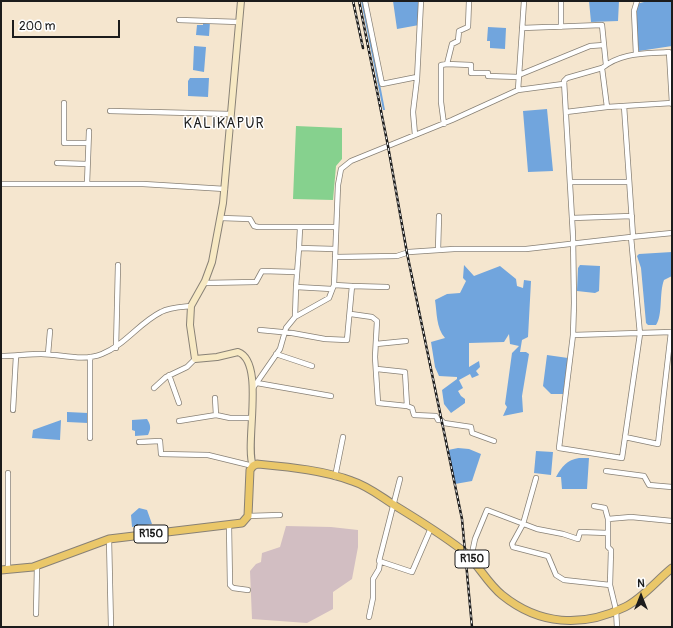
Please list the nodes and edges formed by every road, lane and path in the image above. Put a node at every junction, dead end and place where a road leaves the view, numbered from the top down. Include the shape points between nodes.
1 (241, 1) edge
2 (365, 1) edge
3 (421, 1) edge
4 (470, 1) edge
5 (524, 1) edge
6 (561, 1) edge
7 (637, 1) edge
8 (179, 20) dead end
9 (239, 22) junction
10 (561, 27) junction
11 (522, 28) junction
12 (604, 45) junction
13 (671, 51) edge
14 (636, 54) junction
15 (447, 64) junction
16 (604, 67) junction
17 (519, 76) junction
18 (417, 77) junction
19 (563, 84) junction
20 (518, 90) junction
21 (672, 102) edge
22 (64, 103) dead end
23 (624, 106) junction
24 (607, 108) junction
25 (110, 112) dead end
26 (566, 112) junction
27 (231, 114) junction
28 (444, 124) junction
29 (89, 130) dead end
30 (415, 135) junction
31 (88, 143) junction
32 (57, 163) dead end
33 (87, 164) junction
34 (570, 182) junction
35 (630, 182) junction
36 (1, 184) edge
37 (87, 184) junction
38 (225, 189) junction
39 (439, 216) dead end
40 (632, 216) junction
41 (221, 218) junction
42 (572, 218) junction
43 (300, 228) junction
44 (336, 228) junction
45 (672, 233) edge
46 (632, 237) junction
47 (573, 243) junction
48 (299, 248) junction
49 (335, 249) junction
50 (438, 250) junction
51 (335, 257) junction
52 (118, 265) dead end
53 (296, 272) junction
54 (204, 283) junction
55 (352, 286) junction
56 (296, 287) junction
57 (333, 287) junction
58 (387, 287) dead end
59 (191, 306) junction
60 (351, 314) junction
61 (295, 318) junction
62 (260, 330) dead end
63 (50, 331) dead end
64 (672, 332) edge
65 (285, 333) junction
66 (640, 334) junction
67 (573, 335) junction
68 (406, 341) dead end
69 (376, 344) junction
70 (116, 348) junction
71 (48, 354) junction
72 (276, 354) junction
73 (1, 356) edge
74 (16, 356) junction
75 (90, 357) junction
76 (195, 359) junction
77 (312, 366) dead end
78 (377, 369) junction
79 (169, 375) junction
80 (255, 385) junction
81 (154, 388) dead end
82 (330, 396) dead end
83 (215, 398) dead end
84 (179, 403) dead end
85 (407, 406) junction
86 (13, 410) dead end
87 (216, 415) junction
88 (252, 418) junction
89 (179, 421) dead end
90 (343, 437) dead end
91 (625, 437) junction
92 (90, 438) dead end
93 (494, 440) dead end
94 (139, 442) dead end
95 (253, 466) junction
96 (606, 471) dead end
97 (8, 473) dead end
98 (335, 477) junction
99 (536, 478) dead end
100 (400, 479) dead end
101 (672, 487) edge
102 (393, 504) junction
103 (594, 506) dead end
104 (280, 515) dead end
105 (248, 516) junction
106 (608, 519) junction
107 (672, 521) edge
108 (523, 524) junction
109 (229, 525) junction
110 (431, 528) junction
111 (608, 534) junction
112 (109, 538) junction
113 (471, 558) junction
114 (380, 562) junction
115 (37, 566) junction
116 (672, 568) edge
117 (4, 570) edge
118 (610, 584) junction
119 (248, 590) dead end
120 (616, 610) junction
121 (36, 614) dead end
122 (369, 617) dead end
123 (111, 627) edge
124 (617, 627) edge

1 - 9 street
2 - 18 street via 382,84
3 - 18 street
4 - 15 street via 468,27 459,31 458,41 452,44
5 - 11 street
6 - 10 street
7 - 14 street via 634,11
8 - 9 street
9 - 27 street
10 - 11 street
10 - 12 street via 602,25
11 - 17 street
12 - 16 street
12 - 17 street via 590,46
13 - 14 street
13 - 21 street
14 - 16 street via 611,61
15 - 17 street via 471,65 471,73 488,72 488,76
15 - 28 street via 441,65
16 - 19 street via 567,78
16 - 24 street
17 - 20 street
18 - 30 street via 413,112
19 - 20 street
19 - 26 street
20 - 28 street
21 - 23 street
22 - 31 street via 64,143
23 - 24 street
23 - 35 street
24 - 26 street
25 - 27 street
26 - 34 street
27 - 38 street
28 - 30 street
29 - 31 street
30 - 44 street via 351,161 341,169 338,176
31 - 33 street
32 - 33 street
33 - 37 street
34 - 35 street
34 - 42 street
35 - 40 street
36 - 37 street
37 - 38 street via 143,184
38 - 41 street
39 - 50 street
40 - 42 street
40 - 46 street
41 - 43 street via 250,219 254,226 258,227
41 - 54 street via 214,255
42 - 47 street
43 - 44 street
43 - 48 street
44 - 49 street
45 - 46 street
46 - 47 street
46 - 66 street
47 - 50 street via 526,249
47 - 67 street
48 - 49 street
48 - 53 street
49 - 51 street
50 - 51 street via 410,252 397,256
51 - 57 street
52 - 70 street
53 - 54 street via 262,271 256,282
53 - 56 street
54 - 59 street
55 - 57 street
55 - 58 street
55 - 60 street
56 - 57 street
56 - 61 street
57 - 61 street via 330,298
59 - 70 street via 161,312
59 - 76 street via 190,325
60 - 65 street via 348,340
60 - 69 street via 376,318
61 - 65 street
62 - 65 street
63 - 71 street
64 - 66 street
64 - 91 street via 658,444
65 - 72 street
66 - 67 street
66 - 91 street
67 - 91 street via 560,448 622,458
68 - 69 street
69 - 78 street
70 - 75 street
71 - 74 street
71 - 75 street
72 - 77 street
72 - 80 street
73 - 74 street
74 - 86 street
75 - 92 street
76 - 79 street via 187,367
76 - 80 street via 240,353 248,365
78 - 85 street via 378,403
78 - 85 street via 406,372
79 - 81 street
79 - 84 street
80 - 82 street
80 - 88 street
83 - 87 street
85 - 93 street via 412,408 414,415 436,416 444,424 471,427 472,433
87 - 88 street
87 - 89 street
88 - 95 street
90 - 98 street
94 - 95 street via 160,441 161,454 208,455
95 - 98 main road, R150 via 275,466
95 - 105 main road via 250,470
96 - 101 street via 644,476 648,486
97 - 117 street
98 - 102 main road, R150 via 364,485
99 - 108 street
100 - 102 street
102 - 110 main road, R150
102 - 114 street
103 - 106 street via 605,508
104 - 105 street
105 - 109 main road, R150 via 242,522
106 - 107 street via 631,517
106 - 111 street
108 - 111 street via 578,539 580,532
108 - 113 street via 487,510 475,539
108 - 118 street via 512,544 515,549 548,556 553,571 564,580
109 - 112 main road, R150
109 - 119 street via 230,585 233,588
110 - 113 main road, R150
110 - 114 street via 412,572
111 - 118 street via 608,547 611,550
112 - 115 main road, R150
112 - 123 street
113 - 120 main road, R150 via 495,589 522,610 534,615 547,619 579,620 593,619
114 - 122 street via 373,579
115 - 117 main road, R150
115 - 121 street
116 - 120 main road, R150 via 636,599
118 - 120 street
120 - 124 street

